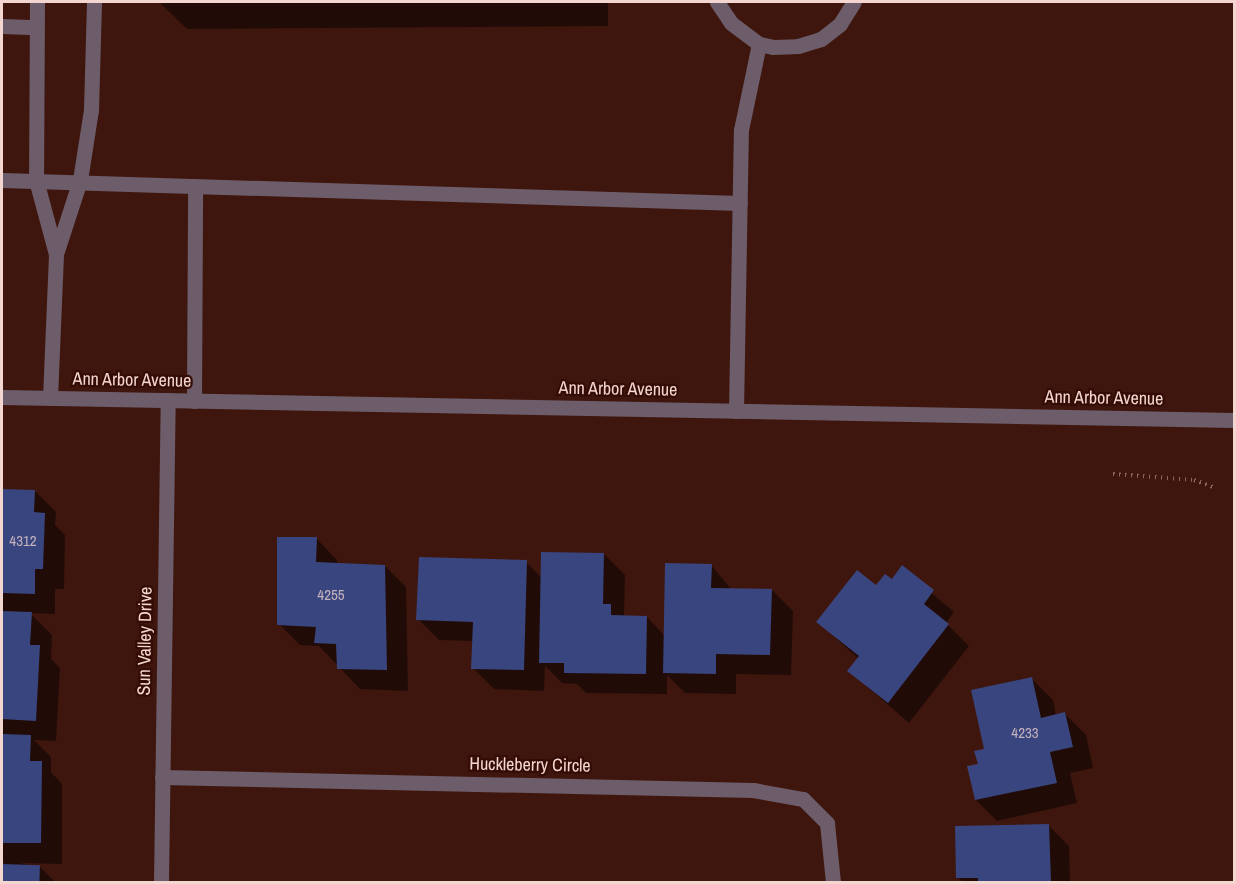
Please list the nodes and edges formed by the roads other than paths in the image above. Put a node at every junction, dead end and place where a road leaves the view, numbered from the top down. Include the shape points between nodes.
1 (37, 2) edge
2 (94, 2) edge
3 (717, 2) edge
4 (854, 2) edge
5 (2, 26) edge
6 (36, 27) junction
7 (759, 44) junction
8 (2, 180) edge
9 (36, 180) junction
10 (80, 180) junction
11 (195, 186) junction
12 (740, 203) junction
13 (56, 254) junction
14 (2, 397) edge
15 (50, 398) junction
16 (168, 400) junction
17 (194, 401) junction
18 (736, 411) junction
19 (1234, 420) edge
20 (162, 777) junction
21 (161, 882) edge
22 (832, 882) edge

1 - 6 street
2 - 10 street via 91,110
3 - 7 street via 731,23
4 - 7 street via 840,24 821,39 798,46
5 - 6 street
6 - 9 street
7 - 12 street via 741,130
8 - 9 street
9 - 10 street
9 - 13 street
10 - 11 street
10 - 13 street
11 - 12 street
11 - 17 street
12 - 18 street
13 - 15 street
14 - 15 street, Ann Arbor Avenue
15 - 16 street, Ann Arbor Avenue
16 - 17 street, Ann Arbor Avenue
16 - 20 street, Sun Valley Drive
17 - 18 street, Ann Arbor Avenue
18 - 19 street, Ann Arbor Avenue
20 - 21 street, Sun Valley Drive
20 - 22 street, Huckleberry Circle via 753,790 802,799 827,823

